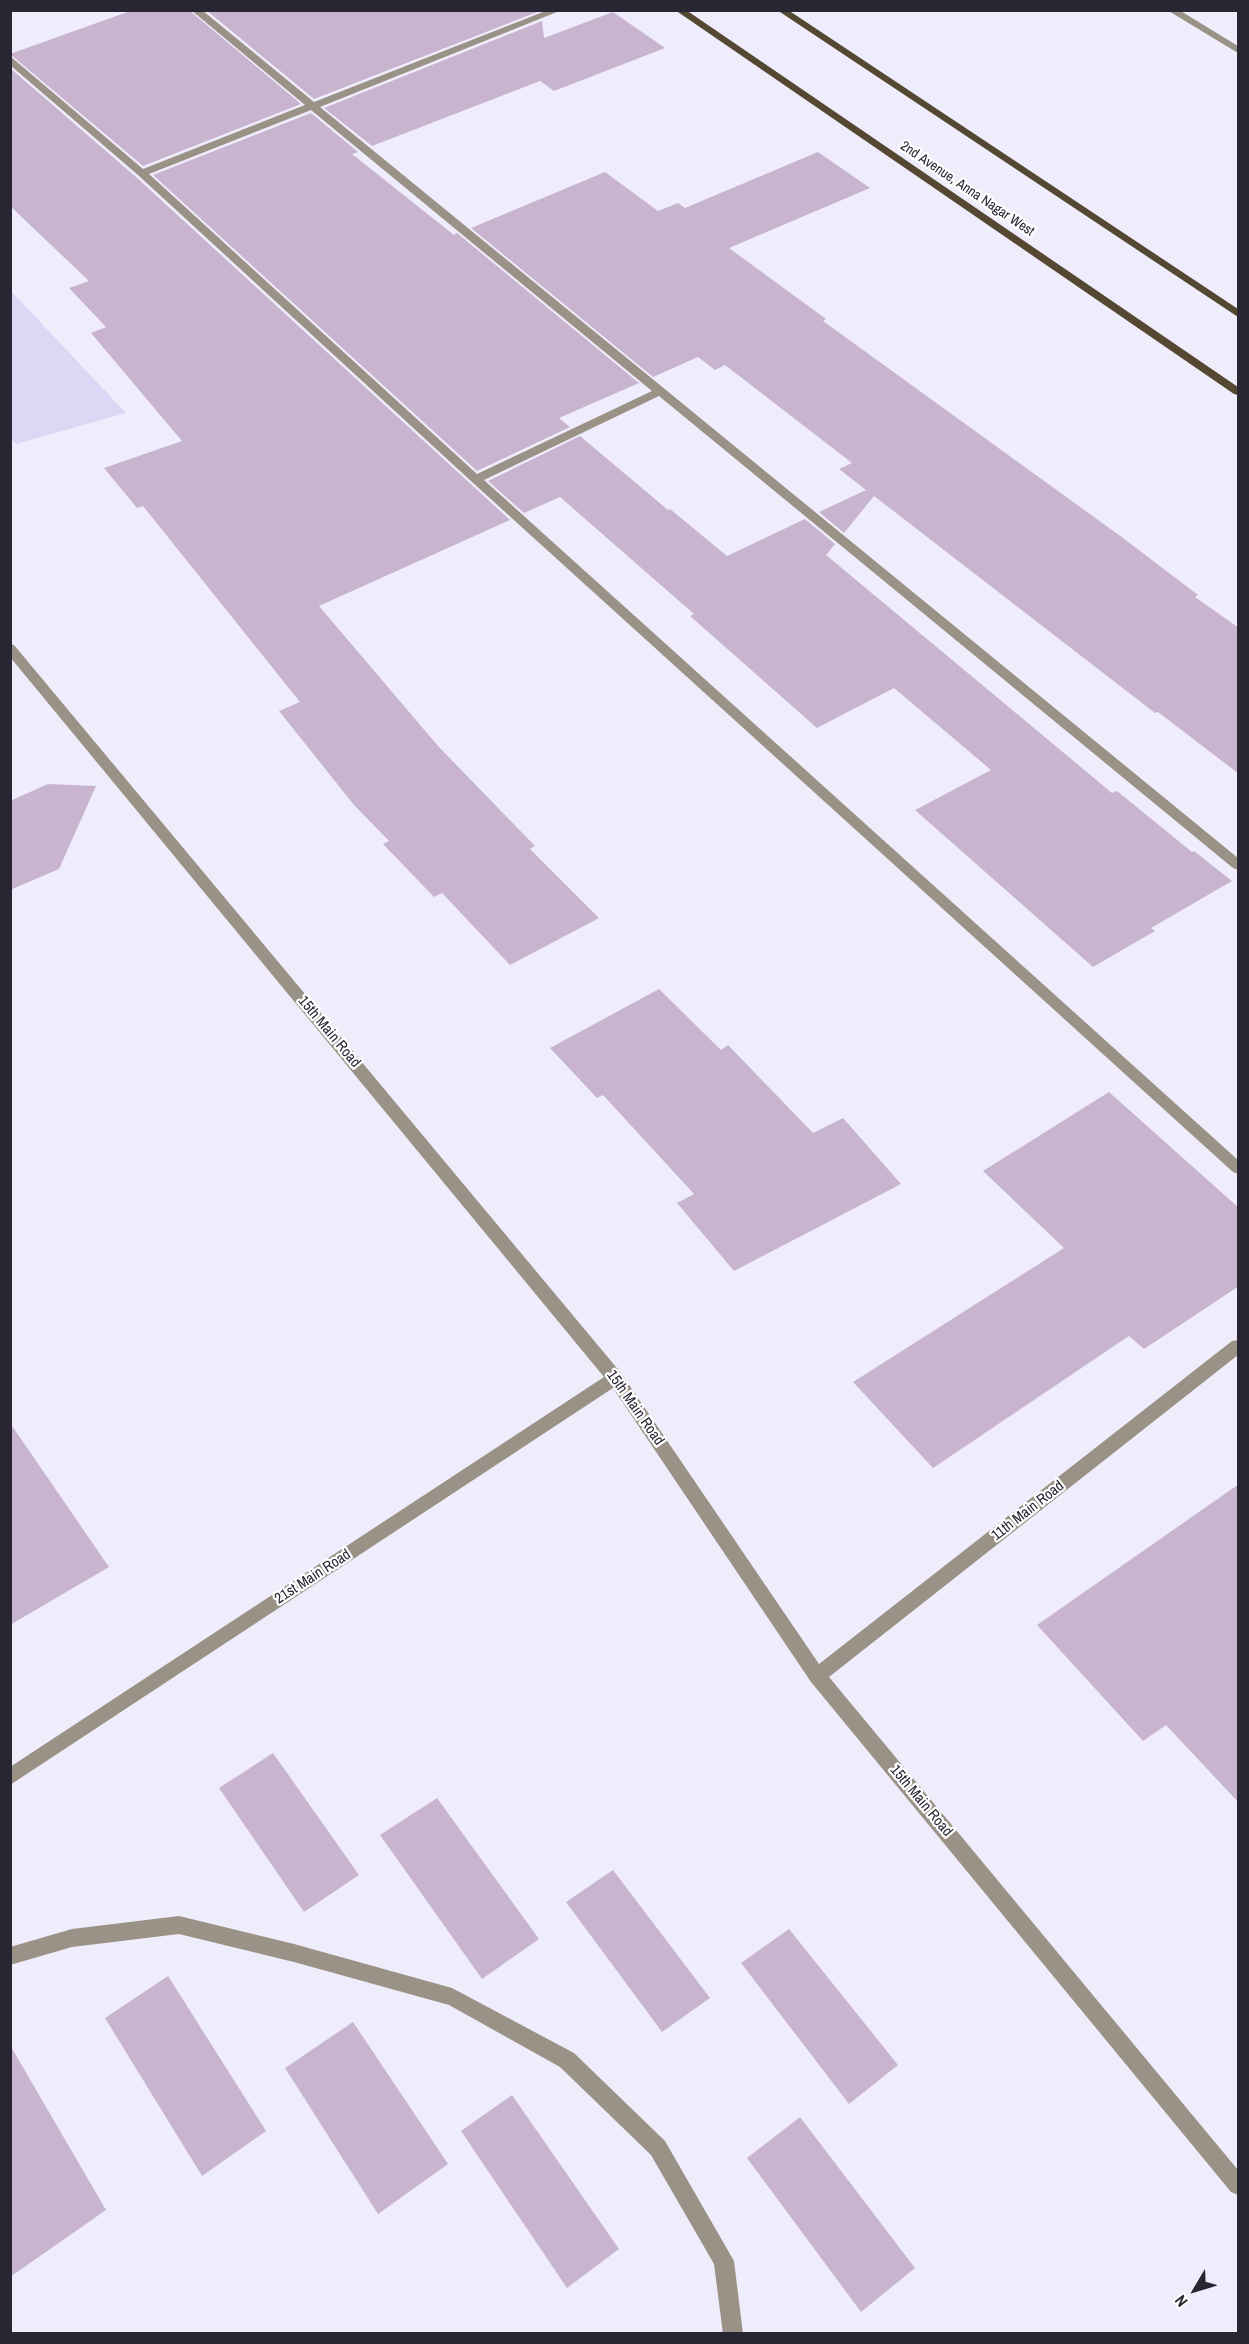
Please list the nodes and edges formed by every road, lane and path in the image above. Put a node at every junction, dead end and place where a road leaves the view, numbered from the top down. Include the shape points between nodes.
1 (195, 10) edge
2 (558, 10) edge
3 (679, 10) edge
4 (781, 10) edge
5 (1171, 10) edge
6 (1239, 50) edge
7 (10, 59) edge
8 (313, 107) junction
9 (142, 173) junction
10 (1239, 314) edge
11 (661, 392) junction
12 (1239, 392) edge
13 (476, 479) junction
14 (10, 648) edge
15 (1239, 865) edge
16 (1239, 1168) edge
17 (1239, 1347) edge
18 (615, 1377) junction
19 (817, 1676) junction
20 (10, 1777) edge
21 (10, 1956) edge
22 (1239, 2185) edge
23 (733, 2334) edge

1 - 8 street
2 - 8 street
3 - 12 main road, 2nd Avenue, Anna Nagar West
4 - 10 main road
5 - 6 street
7 - 9 street
8 - 9 street
8 - 11 street
9 - 13 street
11 - 13 street
11 - 15 street
13 - 16 street
14 - 18 street, 15th Main Road
17 - 19 street, 11th Main Road
18 - 19 street, 15th Main Road
18 - 20 street, 21st Main Road
19 - 22 street, 15th Main Road
21 - 23 street via 72,1938 180,1925 452,1997 567,2060 658,2148 724,2261

